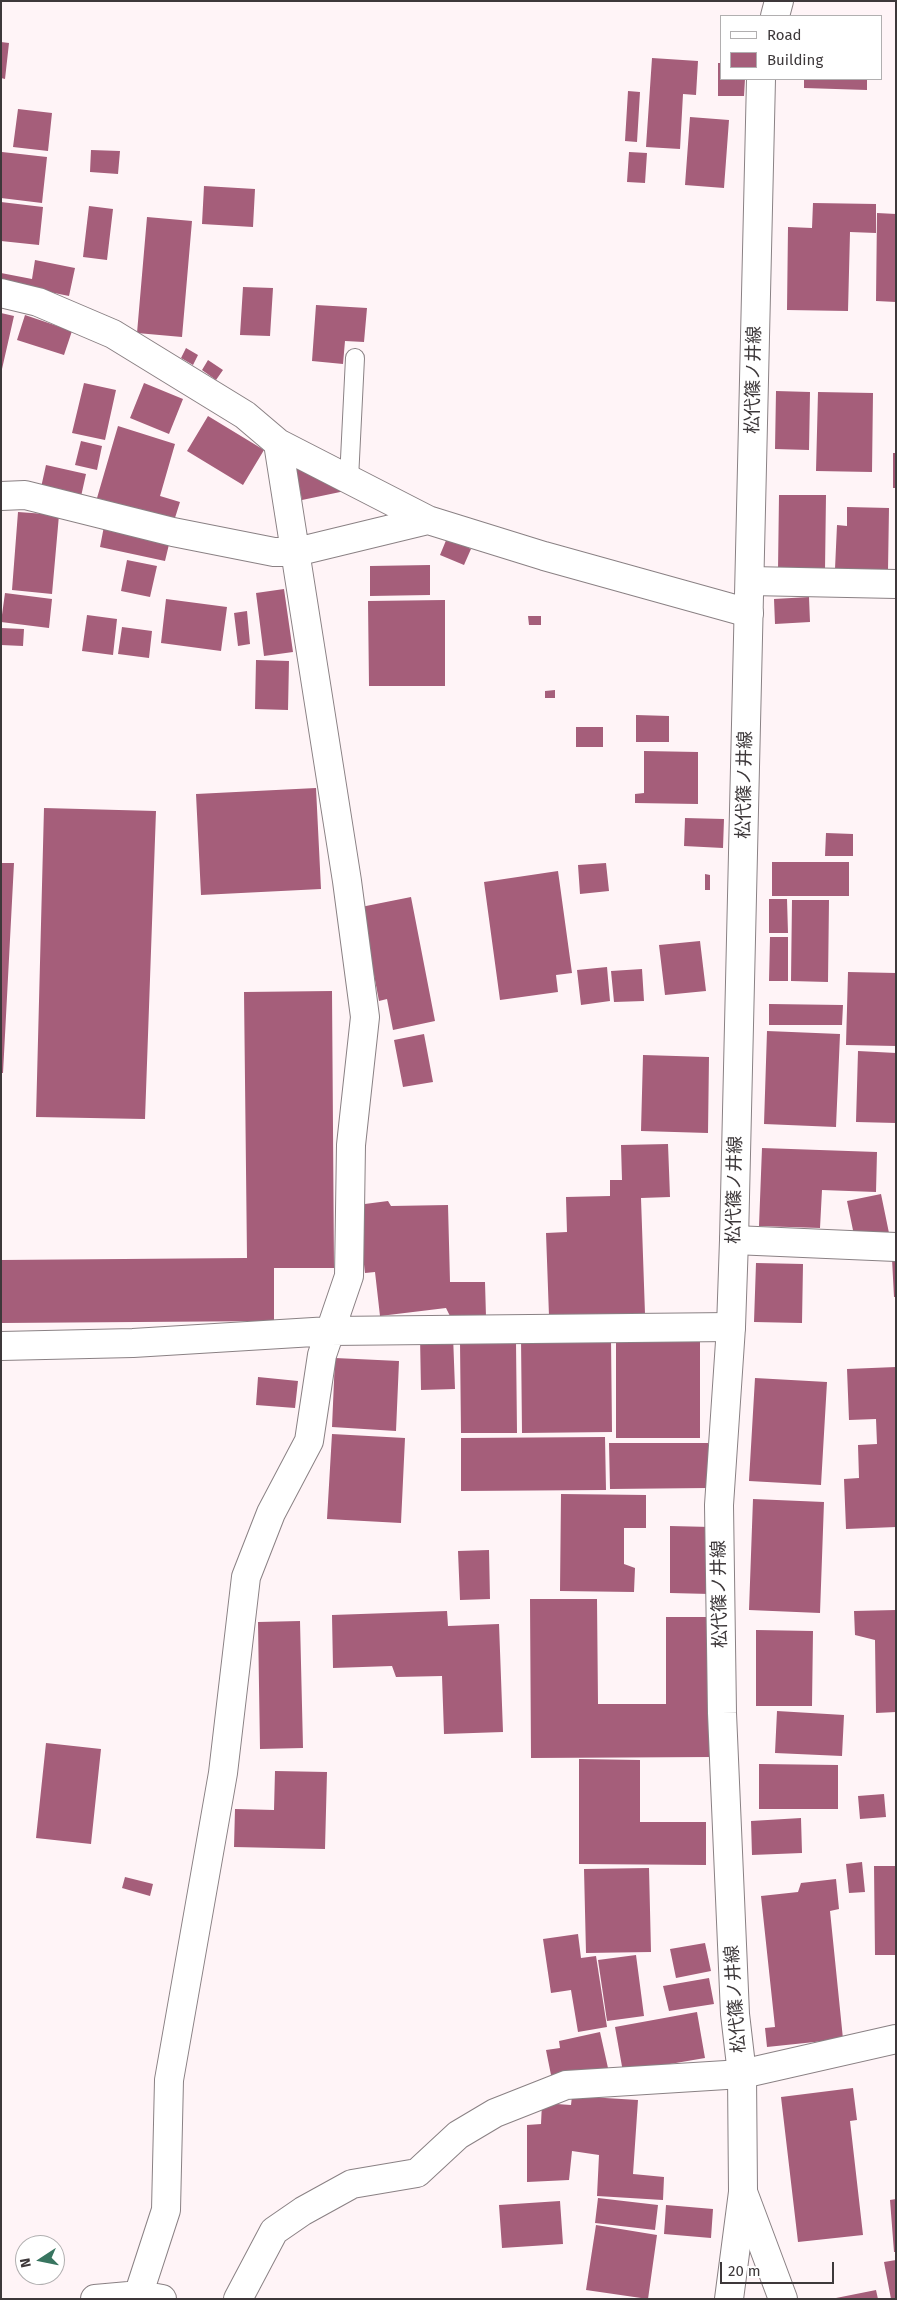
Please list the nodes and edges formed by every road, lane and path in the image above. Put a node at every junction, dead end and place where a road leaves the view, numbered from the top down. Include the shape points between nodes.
1 (779, 1) edge
2 (775, 15) edge
3 (761, 80) edge
4 (1, 293) edge
5 (355, 358) dead end
6 (278, 443) junction
7 (349, 479) junction
8 (1, 496) edge
9 (428, 520) junction
10 (296, 552) junction
11 (750, 581) junction
12 (896, 584) edge
13 (749, 613) junction
14 (734, 1240) junction
15 (896, 1247) edge
16 (732, 1326) junction
17 (330, 1331) junction
18 (1, 1346) edge
19 (896, 2039) edge
20 (742, 2074) junction
21 (742, 2192) junction
22 (147, 2298) edge
23 (94, 2299) edge
24 (238, 2299) edge
25 (728, 2299) edge
26 (783, 2299) edge

1 - 2 street
3 - 11 street, 松代篠ノ井線
4 - 6 street via 38,302 113,334 245,415
5 - 7 lane
6 - 7 street
6 - 10 street
7 - 9 street
8 - 10 street via 26,495 173,532 274,552
9 - 10 street
9 - 13 street
10 - 17 street via 365,1017 351,1145 349,1276
11 - 12 street
11 - 13 street, 松代篠ノ井線
13 - 14 street, 松代篠ノ井線
14 - 15 street
14 - 16 street, 松代篠ノ井線
16 - 17 street
16 - 20 street, 松代篠ノ井線 via 719,1515 723,1723 735,2014
17 - 18 street via 133,1343
17 - 22 street via 322,1355 309,1441 271,1513 246,1577 223,1774 169,2080 166,2210
19 - 20 street
20 - 21 street, 松代篠ノ井線
20 - 24 street via 566,2085 495,2113 458,2135 417,2173 352,2184 303,2210 274,2231
21 - 25 street, 松代篠ノ井線
21 - 26 street
22 - 23 street

